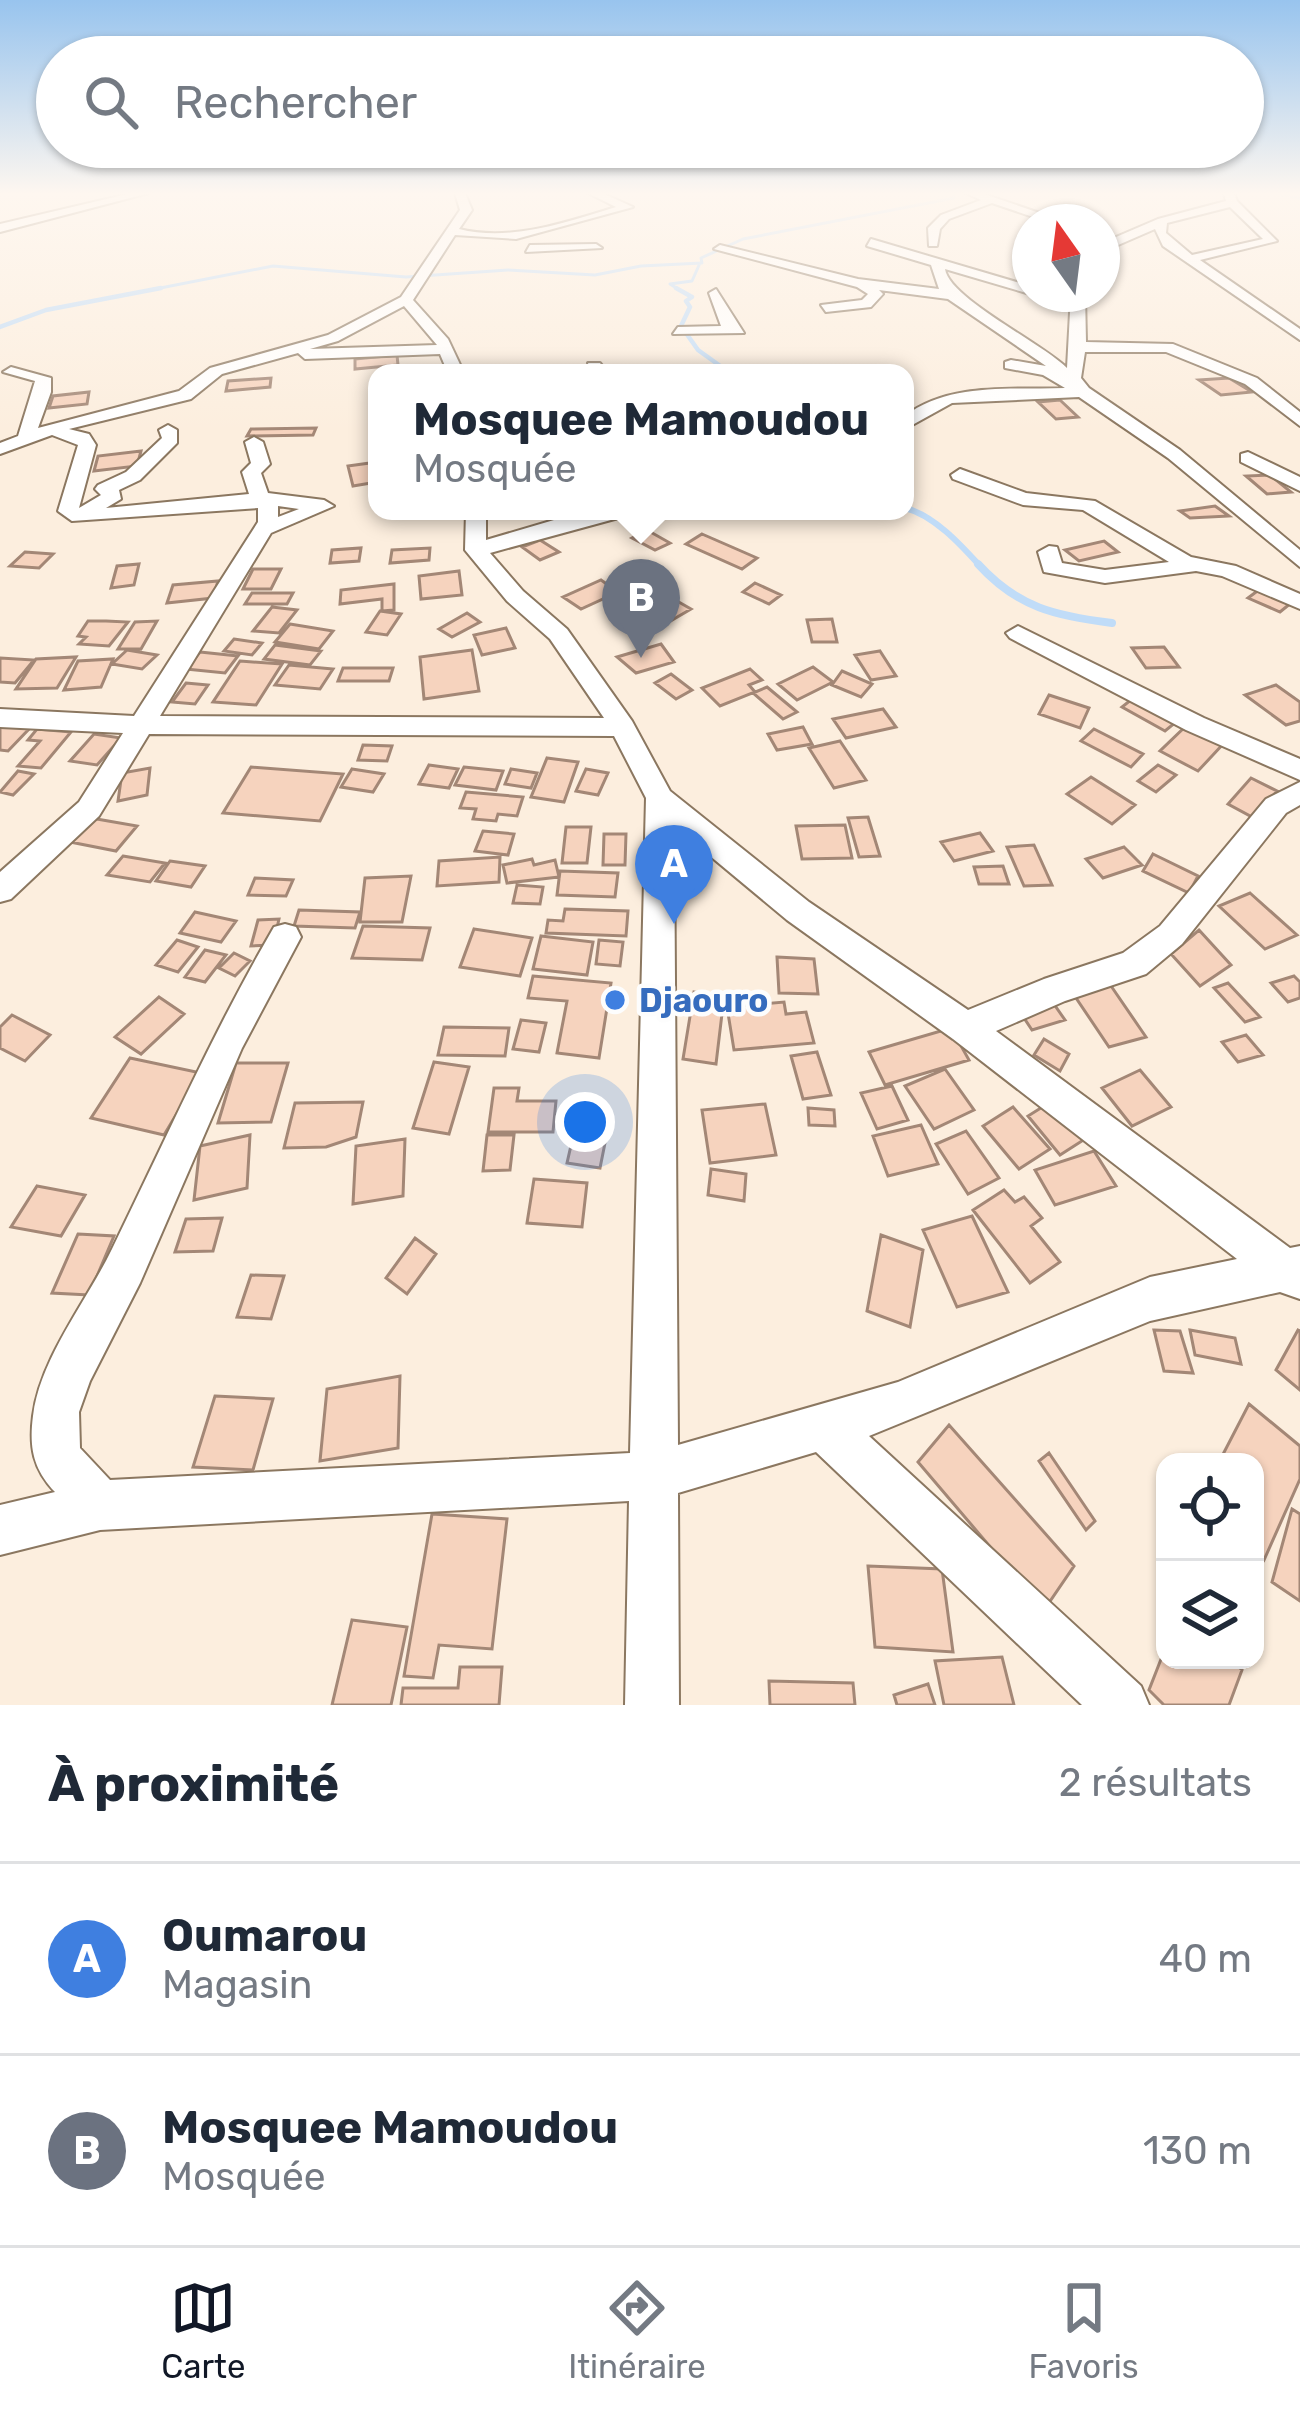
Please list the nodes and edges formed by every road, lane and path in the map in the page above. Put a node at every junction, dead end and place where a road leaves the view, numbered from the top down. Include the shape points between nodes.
1 (426, 273) edge
2 (814, 273) edge
3 (939, 273) edge
4 (974, 273) edge
5 (1209, 273) edge
6 (862, 284) junction
7 (1012, 284) edge
8 (716, 293) dead end
9 (952, 296) junction
10 (406, 300) junction
11 (826, 308) dead end
12 (1073, 312) edge
13 (683, 329) dead end
14 (1300, 336) edge
15 (1078, 347) junction
16 (447, 349) junction
17 (281, 354) junction
18 (453, 364) edge
19 (1011, 365) dead end
20 (11, 372) dead end
21 (1078, 385) junction
22 (914, 417) edge
23 (1300, 421) edge
24 (41, 429) junction
25 (168, 430) dead end
26 (254, 442) dead end
27 (0, 448) edge
28 (1249, 458) dead end
29 (960, 476) dead end
30 (1300, 485) edge
31 (79, 517) junction
32 (476, 520) edge
33 (571, 520) edge
34 (264, 530) junction
35 (476, 550) junction
36 (1049, 552) dead end
37 (1300, 565) edge
38 (1198, 566) junction
39 (1300, 602) edge
40 (1018, 634) dead end
41 (0, 718) edge
42 (142, 725) junction
43 (623, 727) junction
44 (1300, 770) edge
45 (660, 798) junction
46 (1292, 802) edge
47 (0, 890) edge
48 (285, 937) dead end
49 (965, 1028) junction
50 (1296, 1274) edge
51 (823, 1426) junction
52 (653, 1476) junction
53 (100, 1505) junction
54 (0, 1530) edge
55 (652, 1705) edge
56 (1122, 1705) edge

1 - 10 street
2 - 6 street
3 - 9 street
4 - 7 street
5 - 14 street
6 - 9 street
6 - 11 street via 875,294 866,304
8 - 13 street via 726,323 739,329
9 - 21 street
10 - 16 street
10 - 17 street
12 - 15 street
15 - 21 street
15 - 23 street via 1168,347 1252,381
16 - 17 street
16 - 18 street
17 - 24 street via 216,370 185,395
19 - 21 street
20 - 24 street via 43,378
21 - 22 street via 951,398
21 - 37 street via 1174,454
24 - 27 street
24 - 31 street via 87,445 68,511
25 - 31 street via 171,439 133,476 105,489 114,495
26 - 34 street via 261,464 251,478 260,498 324,506
28 - 30 street
29 - 38 street via 1011,496 1088,505
31 - 34 street via 248,500 268,505
32 - 35 street
33 - 35 street
34 - 42 street
35 - 43 street via 559,634
36 - 38 street via 1052,567 1099,580
37 - 38 street
38 - 39 street
40 - 44 street
41 - 42 street
42 - 43 street
42 - 47 street via 88,809
43 - 45 street
45 - 49 street via 798,911
45 - 52 street
46 - 49 street via 1171,935 1134,964
48 - 53 street via 228,1039 56,1412 56,1458
49 - 50 street
50 - 51 street via 1150,1299 901,1404
51 - 52 street
51 - 56 street
52 - 53 street
52 - 55 street
53 - 54 street

